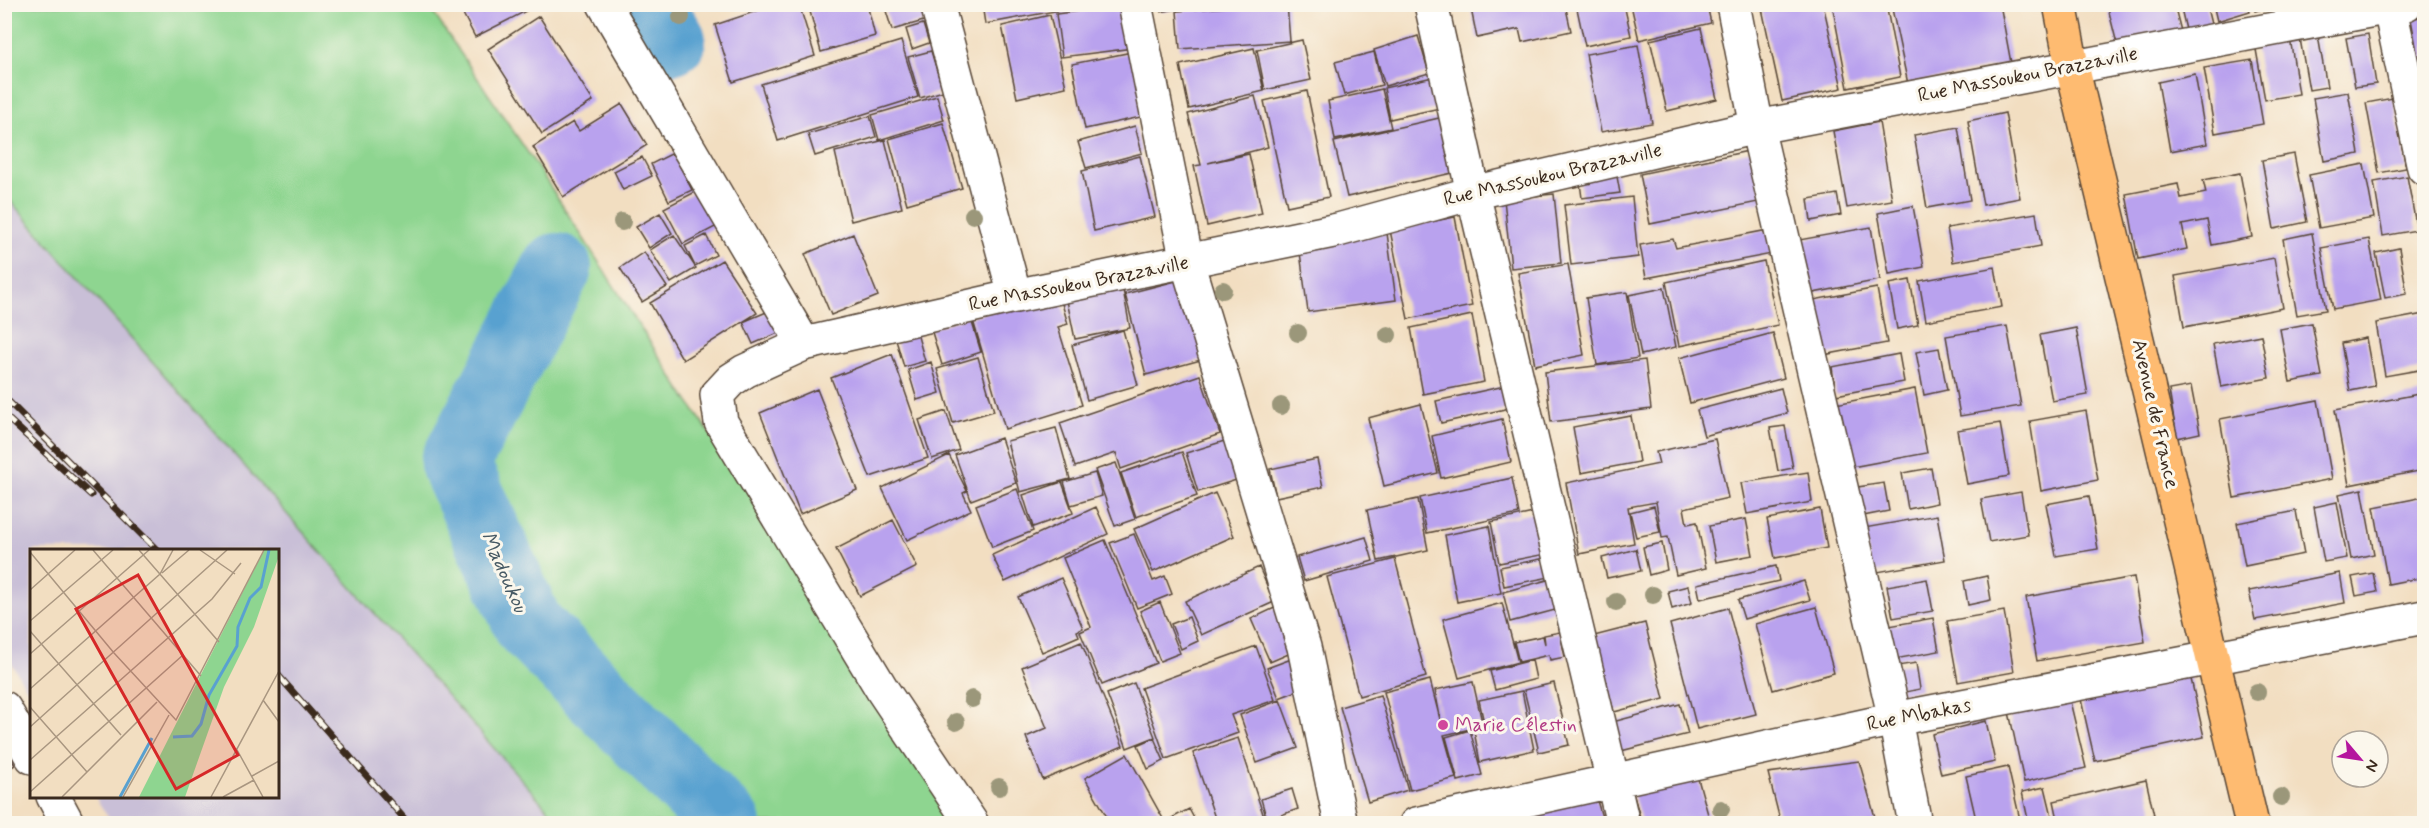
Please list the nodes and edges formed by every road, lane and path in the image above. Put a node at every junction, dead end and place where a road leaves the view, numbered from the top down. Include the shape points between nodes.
1 (604, 4) edge
2 (937, 4) edge
3 (1135, 4) edge
4 (1431, 4) edge
5 (1733, 4) edge
6 (2060, 4) edge
7 (2395, 6) edge
8 (2072, 66) junction
9 (1757, 127) junction
10 (2424, 168) edge
11 (1473, 193) junction
12 (1187, 262) junction
13 (1015, 296) junction
14 (804, 344) junction
15 (2424, 616) edge
16 (2213, 657) junction
17 (4, 708) edge
18 (1895, 719) junction
19 (30, 754) edge
20 (1615, 781) junction
21 (54, 798) edge
22 (68, 824) edge
23 (972, 824) edge
24 (1341, 824) edge
25 (1416, 824) edge
26 (1623, 824) edge
27 (1915, 824) edge
28 (2252, 824) edge

1 - 14 street
2 - 13 street
3 - 12 street
4 - 11 street
5 - 9 street
6 - 8 main road, Avenue de France
7 - 8 street, Rue Massoukou Brazzaville
7 - 10 street
8 - 9 street, Rue Massoukou Brazzaville
8 - 16 main road, Avenue de France
9 - 11 street, Rue Massoukou Brazzaville
9 - 18 street
11 - 12 street, Rue Massoukou Brazzaville via 1338,230
11 - 20 street
12 - 13 street, Rue Massoukou Brazzaville
12 - 24 street via 1304,647
13 - 14 street, Rue Massoukou Brazzaville
14 - 23 street, Rue Massoukou Brazzaville via 731,380 717,395 721,422 883,691
15 - 16 street, Rue Mbakas
16 - 18 street, Rue Mbakas
16 - 28 main road, Avenue de France
17 - 19 street
18 - 20 street, Rue Mbakas
18 - 27 street
20 - 25 street, Rue Mbakas
20 - 26 street
21 - 22 street

